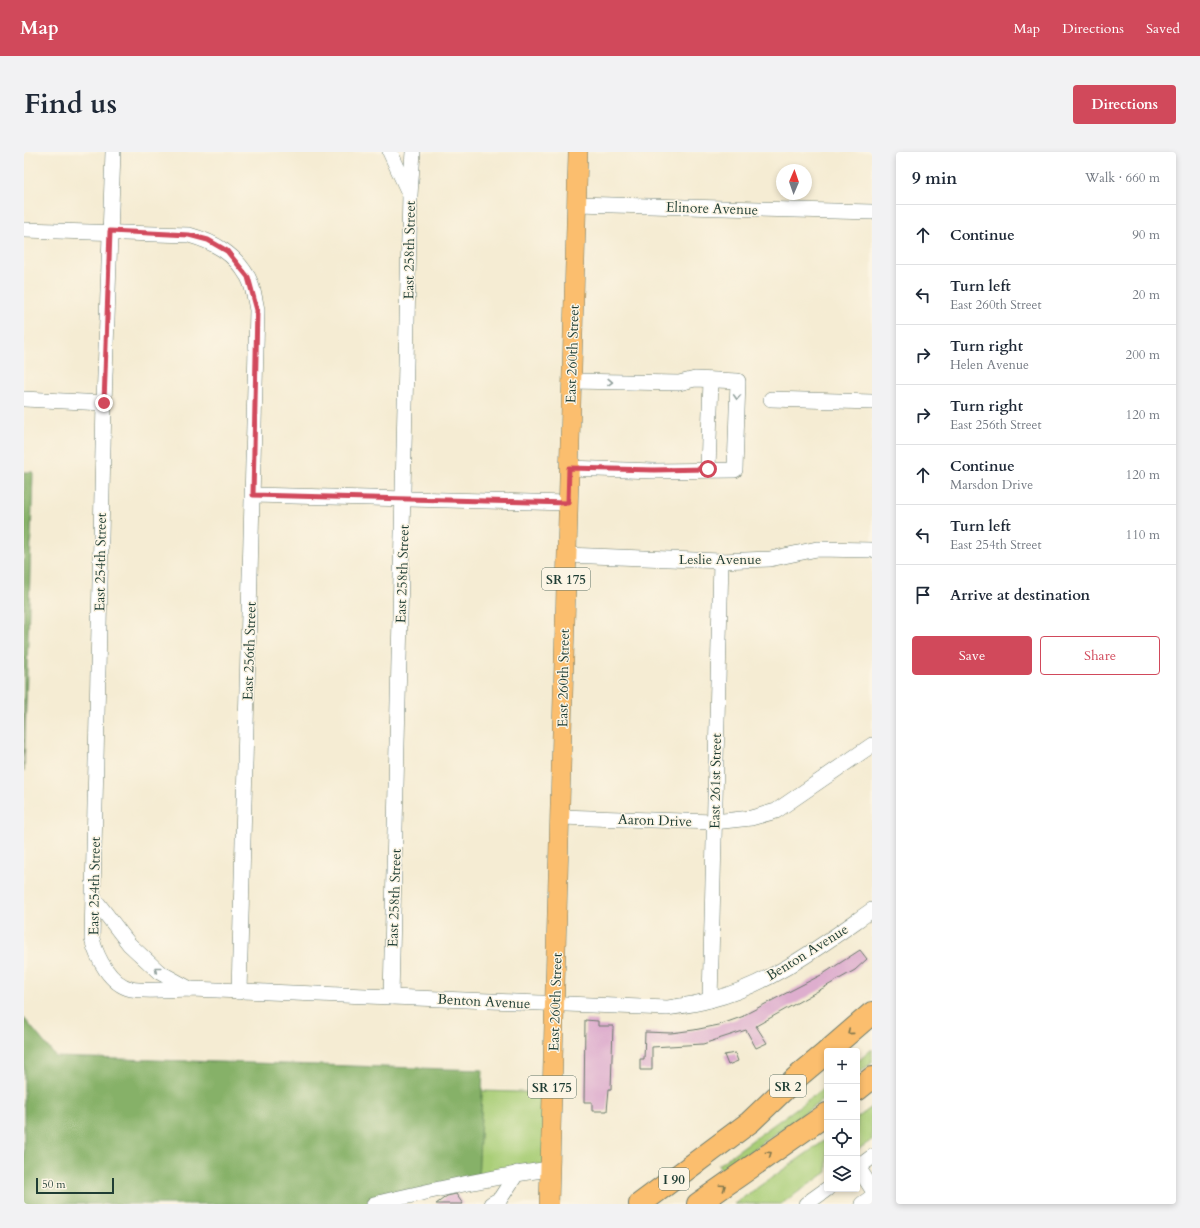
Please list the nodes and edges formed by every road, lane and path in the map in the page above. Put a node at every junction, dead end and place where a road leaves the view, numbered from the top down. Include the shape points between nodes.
1 (113, 152) edge
2 (390, 152) edge
3 (413, 152) edge
4 (578, 152) edge
5 (410, 195) junction
6 (576, 204) junction
7 (872, 212) edge
8 (24, 230) edge
9 (110, 231) junction
10 (711, 380) junction
11 (571, 381) junction
12 (24, 399) edge
13 (771, 399) dead end
14 (872, 402) edge
15 (104, 403) junction
16 (569, 468) junction
17 (708, 469) junction
18 (253, 495) junction
19 (404, 499) junction
20 (568, 503) junction
21 (872, 550) edge
22 (566, 555) junction
23 (720, 561) junction
24 (872, 745) edge
25 (560, 817) junction
26 (714, 822) junction
27 (93, 897) junction
28 (872, 910) edge
29 (105, 969) joint
30 (191, 989) junction
31 (239, 992) junction
32 (391, 997) junction
33 (710, 1000) junction
34 (555, 1005) junction
35 (872, 1013) edge
36 (872, 1034) edge
37 (833, 1048) edge
38 (854, 1048) edge
39 (824, 1055) edge
40 (824, 1072) edge
41 (872, 1078) edge
42 (860, 1088) edge
43 (872, 1088) edge
44 (860, 1095) edge
45 (824, 1117) edge
46 (750, 1122) junction
47 (872, 1157) edge
48 (860, 1166) edge
49 (550, 1169) junction
50 (860, 1170) edge
51 (517, 1173) junction
52 (872, 1189) edge
53 (824, 1191) edge
54 (872, 1197) edge
55 (415, 1199) edge
56 (390, 1202) edge
57 (374, 1204) edge
58 (491, 1204) edge
59 (549, 1204) edge
60 (640, 1204) edge
61 (698, 1204) edge
62 (806, 1204) edge
63 (862, 1204) edge

1 - 9 street, East 254th Street
2 - 5 street
3 - 5 street, East 258th Street
4 - 6 main road, East 260th Street / SR 175
5 - 19 street, East 258th Street
6 - 7 street, Elinore Avenue
6 - 11 main road, East 260th Street / SR 175
8 - 9 street, East 256th Street
9 - 15 street, East 254th Street
9 - 18 street, East 256th Street via 189,235 208,240 227,251 248,277 257,310
11 -> 10 street via 679,383 695,379
10 - 17 street
10 -> 17 street via 738,381 738,388 735,470
11 - 16 main road, East 260th Street / SR 175
12 - 15 street
13 - 14 street
15 - 27 street, East 254th Street
16 - 17 street
16 - 20 main road, East 260th Street / SR 175
18 - 19 street
18 - 31 street, East 256th Street
19 - 20 street
19 - 32 street, East 258th Street
20 - 22 main road, East 260th Street / SR 175
21 - 23 street, Leslie Avenue via 818,549 770,559
22 - 23 street, Leslie Avenue
22 - 25 main road, East 260th Street / SR 175
23 - 26 street, East 261st Street
24 - 26 street, Aaron Drive via 776,811 751,818
25 - 26 street, Aaron Drive
25 - 34 main road, East 260th Street / SR 175
26 - 33 street, East 261st Street
27 - 29 street, East 254th Street via 92,939
30 -> 27 street, Benton Avenue via 159,972 135,950
28 - 33 street, Benton Avenue via 806,956 749,986
29 - 30 street, Benton Avenue via 116,980 131,989
30 - 31 street, Benton Avenue
31 - 32 street, Benton Avenue
32 - 34 street, Benton Avenue
33 - 34 street, Benton Avenue via 667,1008
34 - 49 main road, East 260th Street / SR 175
35 -> 37 highway, SR 2
36 - 38 highway
39 - 46 highway, SR 2
40 - 46 highway, I 90
41 - 42 highway
43 - 44 highway
61 -> 45 highway, I 90
46 - 60 highway, I 90
47 - 48 street
49 - 51 street
49 - 59 main road, East 260th Street / SR 175
50 - 52 street
51 - 55 street via 448,1186
51 - 58 street via 500,1199
53 - 62 street
54 - 63 street
55 - 56 street
56 - 57 street

